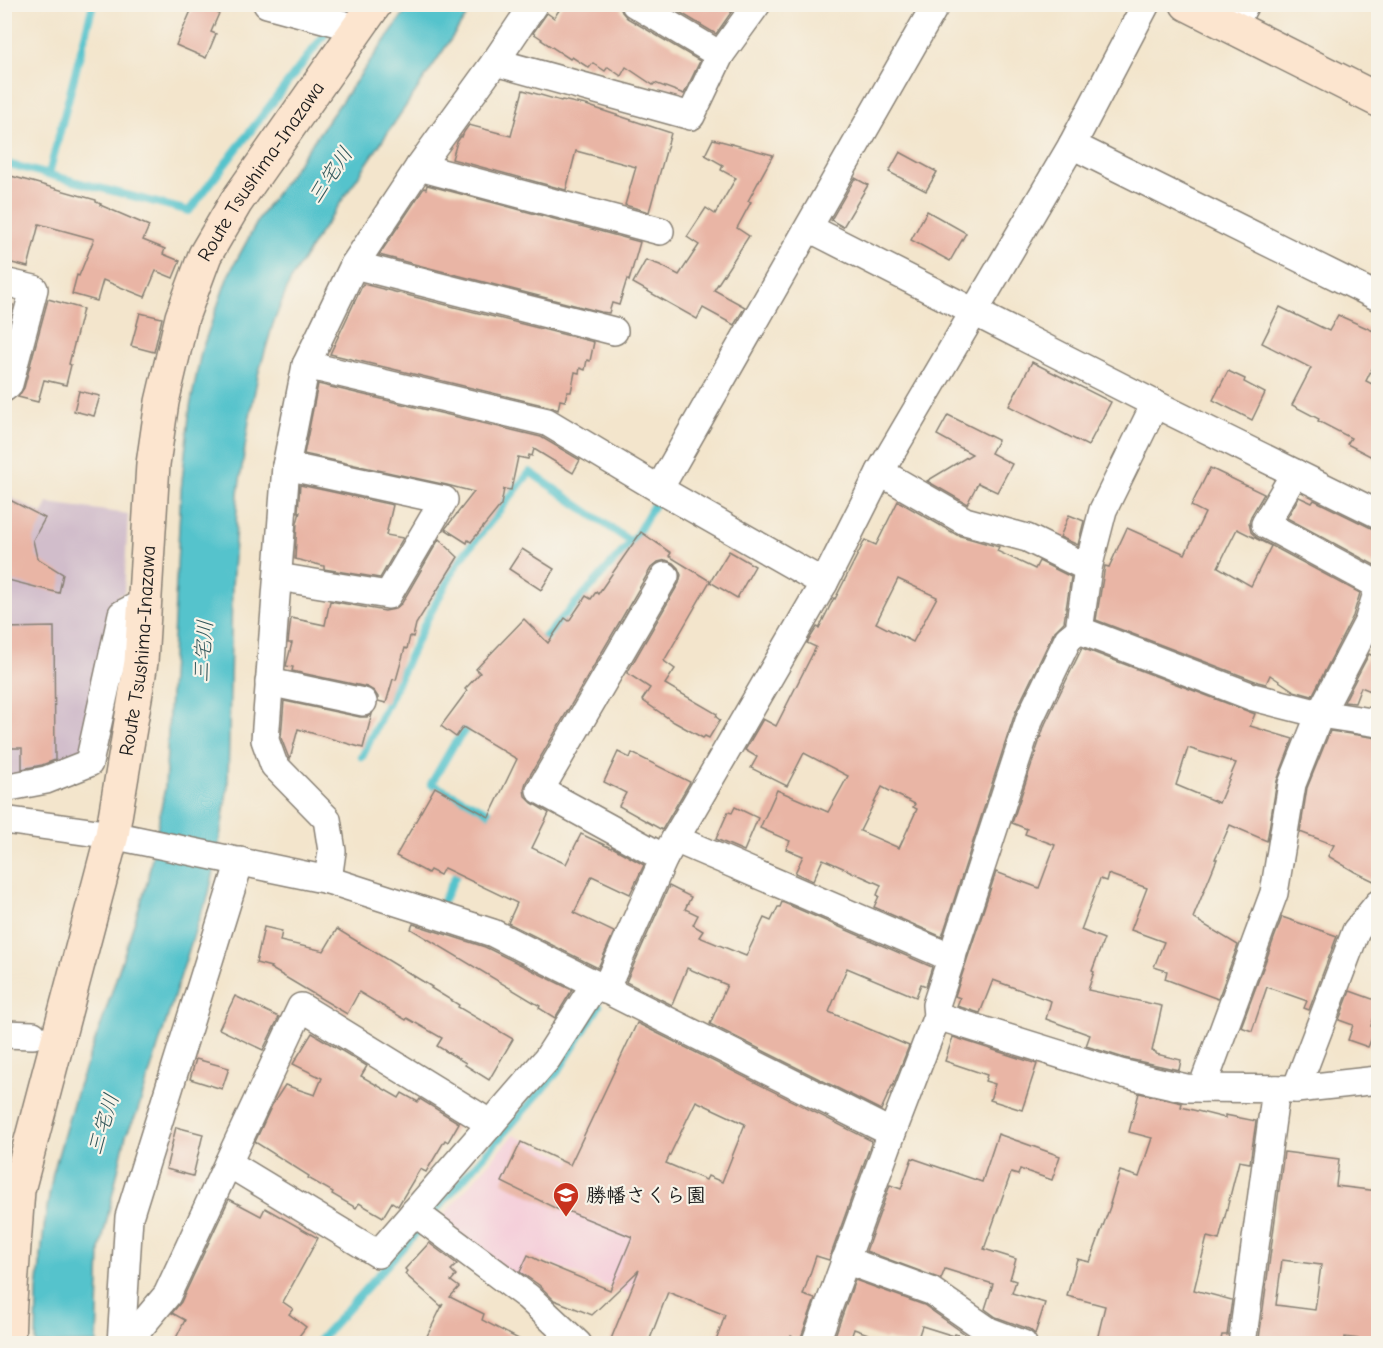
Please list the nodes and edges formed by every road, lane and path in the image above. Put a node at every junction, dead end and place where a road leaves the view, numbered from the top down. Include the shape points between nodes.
1 (267, 4) edge
2 (534, 4) edge
3 (635, 4) edge
4 (757, 4) edge
5 (936, 4) edge
6 (1146, 4) edge
7 (1187, 4) edge
8 (366, 16) edge
9 (1239, 16) edge
10 (720, 55) junction
11 (495, 62) junction
12 (1378, 100) edge
13 (1072, 145) junction
14 (419, 167) junction
15 (809, 228) junction
16 (660, 231) dead end
17 (354, 265) junction
18 (4, 282) edge
19 (1378, 297) edge
20 (974, 311) junction
21 (614, 331) dead end
22 (306, 365) junction
23 (4, 388) edge
24 (1155, 404) junction
25 (286, 466) junction
26 (879, 472) junction
27 (1295, 472) junction
28 (659, 489) junction
29 (1378, 514) edge
30 (1088, 568) junction
31 (665, 576) dead end
32 (278, 577) junction
33 (824, 583) junction
34 (1378, 585) edge
35 (1378, 590) edge
36 (145, 602) junction
37 (1079, 630) junction
38 (268, 682) junction
39 (363, 702) dead end
40 (1320, 714) junction
41 (1378, 723) edge
42 (4, 788) edge
43 (4, 820) edge
44 (126, 837) junction
45 (670, 849) junction
46 (233, 859) junction
47 (328, 880) junction
48 (1378, 904) edge
49 (952, 958) junction
50 (600, 987) junction
51 (937, 1016) junction
52 (4, 1034) edge
53 (33, 1035) dead end
54 (1378, 1080) edge
55 (1202, 1088) junction
56 (1286, 1089) junction
57 (491, 1124) junction
58 (892, 1133) junction
59 (228, 1163) junction
60 (423, 1218) junction
61 (845, 1260) junction
62 (8, 1344) edge
63 (121, 1344) edge
64 (126, 1344) edge
65 (578, 1344) edge
66 (815, 1344) edge
67 (1023, 1344) edge
68 (1242, 1344) edge

1 - 8 street
2 - 11 street
3 - 10 street
4 - 10 street
5 - 15 street
6 - 13 street
7 - 9 main road
8 - 36 main road, Route Tsushima-Inazawa via 236,202 205,255 182,317 162,402 153,464
9 - 12 main road
10 - 11 street via 691,116
11 - 14 street
13 - 19 street
13 - 20 street
14 - 16 street
14 - 17 street
15 - 20 street
15 - 28 street
17 - 21 street
17 - 22 street
18 - 23 street via 34,289 9,384
20 - 24 street
20 - 26 street
22 - 25 street
22 - 28 street via 547,422
24 - 27 street
24 - 30 street via 1102,510
25 - 32 street
25 - 32 street via 444,500 388,595
26 - 30 street via 965,521 1027,538
26 - 33 street
27 - 29 street
27 - 34 street via 1265,524
28 - 33 street
30 - 37 street
31 - 45 street via 540,790
32 - 38 street
33 - 45 street
35 - 40 street via 1368,622
36 - 42 street via 122,614 89,763 46,780
36 - 44 main road, Route Tsushima-Inazawa
37 - 40 street via 1253,697
37 - 49 street via 1068,639 1030,718
38 - 39 street
38 - 47 street via 265,740 274,765 327,819 332,851
40 - 41 street
40 - 55 street via 1292,784 1274,892
43 - 44 street
44 - 46 street
44 - 62 main road, Route Tsushima-Inazawa via 18,1190
45 - 49 street
45 - 50 street
46 - 47 street
46 - 63 street via 129,1217
47 - 50 street via 493,933
48 - 56 street via 1356,931
49 - 51 street via 936,1005
50 - 57 street via 547,1059
50 - 58 street
51 - 55 street via 1120,1073
51 - 58 street
52 - 53 street
54 - 56 street
55 - 56 street
56 - 68 street
57 - 59 street via 302,1007
57 - 60 street
58 - 61 street
59 - 60 street via 378,1254
59 - 64 street via 167,1295
60 - 65 street via 528,1297
61 - 66 street
61 - 67 street via 931,1291 988,1331

